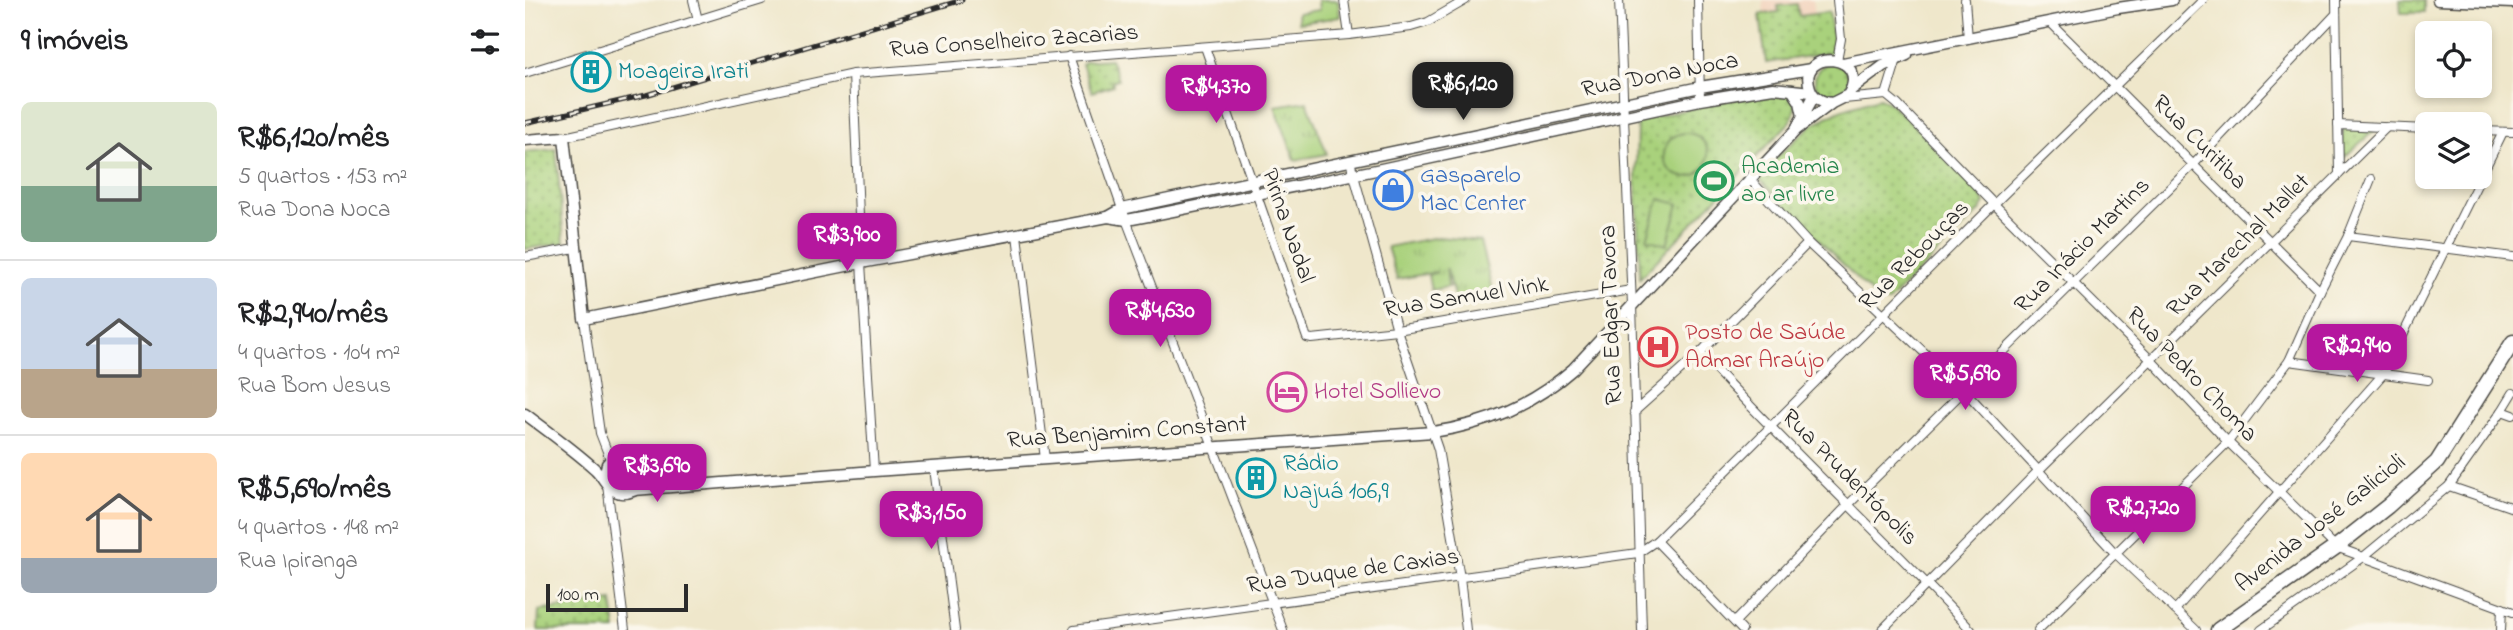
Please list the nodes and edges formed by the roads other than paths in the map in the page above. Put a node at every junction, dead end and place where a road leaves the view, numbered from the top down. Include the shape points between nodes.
1 (693, 0) edge
2 (762, 0) edge
3 (1344, 0) edge
4 (1466, 0) edge
5 (1619, 0) edge
6 (1698, 0) edge
7 (1837, 0) edge
8 (1965, 0) edge
9 (2172, 0) edge
10 (2203, 0) edge
11 (2336, 0) edge
12 (2438, 0) edge
13 (2513, 3) edge
14 (2336, 14) junction
15 (698, 20) junction
16 (2050, 22) junction
17 (1349, 35) junction
18 (1968, 39) junction
19 (1205, 47) junction
20 (1923, 48) junction
21 (1069, 56) junction
22 (1897, 59) junction
23 (1840, 61) junction
24 (1811, 69) junction
25 (525, 73) edge
26 (853, 74) junction
27 (2115, 85) junction
28 (1700, 87) junction
29 (1792, 90) junction
30 (1813, 94) junction
31 (1847, 94) junction
32 (1886, 95) junction
33 (1700, 100) junction
34 (1832, 103) junction
35 (1623, 105) junction
36 (1803, 116) junction
37 (1624, 118) junction
38 (2338, 125) junction
39 (2387, 127) junction
40 (2415, 128) edge
41 (1796, 130) junction
42 (2508, 132) edge
43 (564, 137) junction
44 (1490, 138) junction
45 (525, 140) edge
46 (1350, 161) junction
47 (2193, 165) junction
48 (1353, 174) junction
49 (2339, 174) junction
50 (1749, 178) junction
51 (2371, 179) dead end
52 (1250, 181) junction
53 (1255, 194) junction
54 (1994, 204) junction
55 (1125, 214) junction
56 (1017, 235) junction
57 (2348, 236) junction
58 (2271, 242) junction
59 (1808, 243) junction
60 (575, 248) junction
61 (2447, 250) junction
62 (525, 257) edge
63 (2513, 257) edge
64 (860, 263) junction
65 (2074, 282) junction
66 (1631, 290) junction
67 (2320, 291) junction
68 (1632, 305) junction
69 (1883, 315) junction
70 (584, 318) junction
71 (1397, 330) junction
72 (1307, 338) joint
73 (2513, 342) edge
74 (1700, 353) junction
75 (2151, 360) junction
76 (2289, 361) junction
77 (2384, 373) junction
78 (2428, 380) dead end
79 (1964, 390) junction
80 (2513, 393) edge
81 (2503, 411) junction
82 (1634, 412) junction
83 (525, 414) edge
84 (2513, 415) edge
85 (1770, 428) junction
86 (1433, 432) junction
87 (2228, 442) junction
88 (1212, 448) junction
89 (577, 453) junction
90 (1045, 459) junction
91 (608, 462) junction
92 (935, 468) junction
93 (2039, 470) junction
94 (874, 471) junction
95 (643, 474) junction
96 (605, 480) junction
97 (676, 486) junction
98 (2449, 486) junction
99 (634, 490) junction
100 (622, 493) junction
101 (2279, 493) junction
102 (1849, 504) junction
103 (2513, 508) edge
104 (610, 509) junction
105 (1656, 541) junction
106 (2336, 547) junction
107 (1638, 553) junction
108 (2115, 553) junction
109 (2362, 558) junction
110 (1460, 578) junction
111 (1929, 584) junction
112 (1273, 603) junction
113 (2502, 608) junction
114 (2175, 610) junction
115 (2513, 612) edge
116 (1735, 622) junction
117 (625, 630) edge
118 (955, 630) edge
119 (1074, 630) edge
120 (1283, 630) edge
121 (1466, 630) edge
122 (1642, 630) edge
123 (1742, 630) edge
124 (1882, 630) edge
125 (1971, 630) edge
126 (2038, 630) edge
127 (2196, 630) edge
128 (2218, 630) edge
129 (2261, 630) edge
130 (2501, 630) edge

1 - 15 street
2 - 15 street
3 - 17 street
4 - 17 street, Rua Conselheiro Zacarias via 1428,22
5 - 35 street, Rua Edgar Tavora
6 - 28 street
7 - 23 street
8 - 18 street
9 - 16 main road
10 - 27 street, Rua Rebouças
11 - 14 street
12 - 13 main road
14 - 38 street
14 - 47 street, Rua Inácio Martins
15 - 25 street
16 - 18 main road
16 - 27 street, Rua Curitiba
17 - 19 street, Rua Conselheiro Zacarias
18 - 20 main road
19 - 21 street, Rua Conselheiro Zacarias
19 - 52 street, Pirina Nadal
20 - 22 main road
20 - 23 main road
21 - 26 street, Rua Conselheiro Zacarias
21 - 55 street
22 - 31 main road
22 - 32 street
23 - 24 main road via 1822,60
23 - 31 main road via 1852,75
24 - 28 main road, Rua Dona Noca
24 - 30 main road
26 - 43 street, Rua Conselheiro Zacarias
26 - 64 street
27 - 47 street, Rua Curitiba
27 - 54 street, Rua Rebouças
28 - 33 street
28 - 35 main road, Rua Dona Noca
29 - 30 main road, Rua Dona Noca
29 - 33 main road, Rua Dona Noca via 1773,88
29 - 36 main road
30 - 34 main road
30 - 36 main road, Rua Benjamim Constant
31 - 32 street
31 - 34 main road
32 - 54 street, Rua Pedro Choma
33 - 37 main road, Rua Dona Noca
34 - 41 main road, Rua Benjamim Constant
35 - 37 street, Rua Edgar Tavora
35 - 44 main road, Rua Dona Noca
36 - 41 main road, Rua Benjamim Constant
37 - 44 main road, Rua Dona Noca
37 - 66 street, Rua Edgar Tavora
38 - 39 street
38 - 49 street
39 - 40 street
39 - 49 street, Rua Marechal Mallet
41 - 50 main road, Rua Benjamim Constant
42 - 61 street
43 - 45 main road
43 - 60 main road
44 - 46 main road, Rua Dona Noca
44 - 48 main road, Rua Dona Noca
46 - 48 street
46 - 52 main road, Rua Dona Noca
47 - 58 street, Rua Curitiba
47 - 65 street, Rua Inácio Martins
48 - 53 main road, Rua Dona Noca
48 - 71 street
49 - 58 street, Rua Marechal Mallet
50 - 59 street
50 - 68 main road, Rua Benjamim Constant
51 - 57 street
52 - 53 street, Pirina Nadal
52 - 55 main road, Rua Dona Noca
53 - 55 main road, Rua Dona Noca
53 - 72 street, Pirina Nadal
54 - 65 street, Rua Pedro Choma
54 - 69 street, Rua Rebouças
55 - 56 main road, Rua Dona Noca
55 - 88 street
56 - 64 main road, Rua Dona Noca
56 - 90 street
57 - 61 street
57 - 67 street
58 - 67 street, Rua Curitiba
58 - 75 street, Rua Marechal Mallet
59 - 69 street
59 - 74 street
60 - 62 street
60 - 70 main road
61 - 63 street
61 - 77 street
64 - 70 main road, Rua Dona Noca
64 - 94 street
65 - 75 street, Rua Pedro Choma
65 - 79 street, Rua Inácio Martins
66 - 68 street, Rua Edgar Tavora
66 - 71 street, Rua Samuel Vink
67 - 76 street
68 - 82 street, Rua Edgar Tavora
68 - 86 main road, Rua Benjamim Constant via 1551,389 1489,419
69 - 79 street
69 - 85 street, Rua Rebouças
70 - 91 street
71 - 72 street, Rua Samuel Vink
71 - 86 street
73 - 106 highway, Avenida José Galicioli via 2437,462
74 - 82 street
74 - 85 street, Rua Prudentópolis
75 - 87 street, Rua Pedro Choma
75 - 93 street, Rua Marechal Mallet
76 - 77 street
76 - 87 street
77 - 78 street
77 - 101 street
79 - 93 street
79 - 102 street, Rua Inácio Martins
80 - 81 street
81 - 84 street
81 - 98 street
82 - 107 street, Rua Edgar Tavora
83 - 89 main road
85 - 102 street, Rua Prudentópolis
85 - 105 street, Rua Rebouças
86 - 88 main road, Rua Benjamim Constant
86 - 110 street
87 - 101 street, Rua Pedro Choma
87 - 108 street
88 - 90 main road, Rua Benjamim Constant
88 - 112 street
89 - 91 main road
89 - 96 main road
90 - 92 main road, Rua Benjamim Constant
91 - 95 main road via 614,456 629,455 639,462
91 - 96 main road
92 - 94 main road, Rua Benjamim Constant
92 - 118 street
93 - 108 street
93 - 111 street, Rua Marechal Mallet
94 - 97 main road, Rua Benjamim Constant
95 - 97 main road, Rua Benjamim Constant
95 - 99 main road
96 - 100 main road
96 - 104 street
97 - 99 main road, Rua Benjamim Constant
98 - 103 street
98 - 109 street
99 - 100 main road
100 - 104 street
101 - 106 street, Rua Pedro Choma
101 - 114 street
102 - 111 street, Rua Prudentópolis
102 - 116 street, Rua Inácio Martins
104 - 117 street
105 - 107 street, Rua Rebouças
105 - 116 street
106 - 109 street, Rua Pedro Choma
106 - 128 highway, Avenida José Galicioli
107 - 110 street, Rua Duque de Caxias
107 - 122 street, Rua Edgar Tavora
108 - 114 street
108 - 126 street
109 - 113 street, Rua Pedro Choma
109 - 129 street
110 - 112 street, Rua Duque de Caxias
110 - 121 street
111 - 124 street, Rua Marechal Mallet
111 - 125 street, Rua Prudentópolis
112 - 119 street, Rua Duque de Caxias
112 - 120 street
113 - 115 street, Rua Pedro Choma
113 - 130 street
114 - 127 street
116 - 123 street

